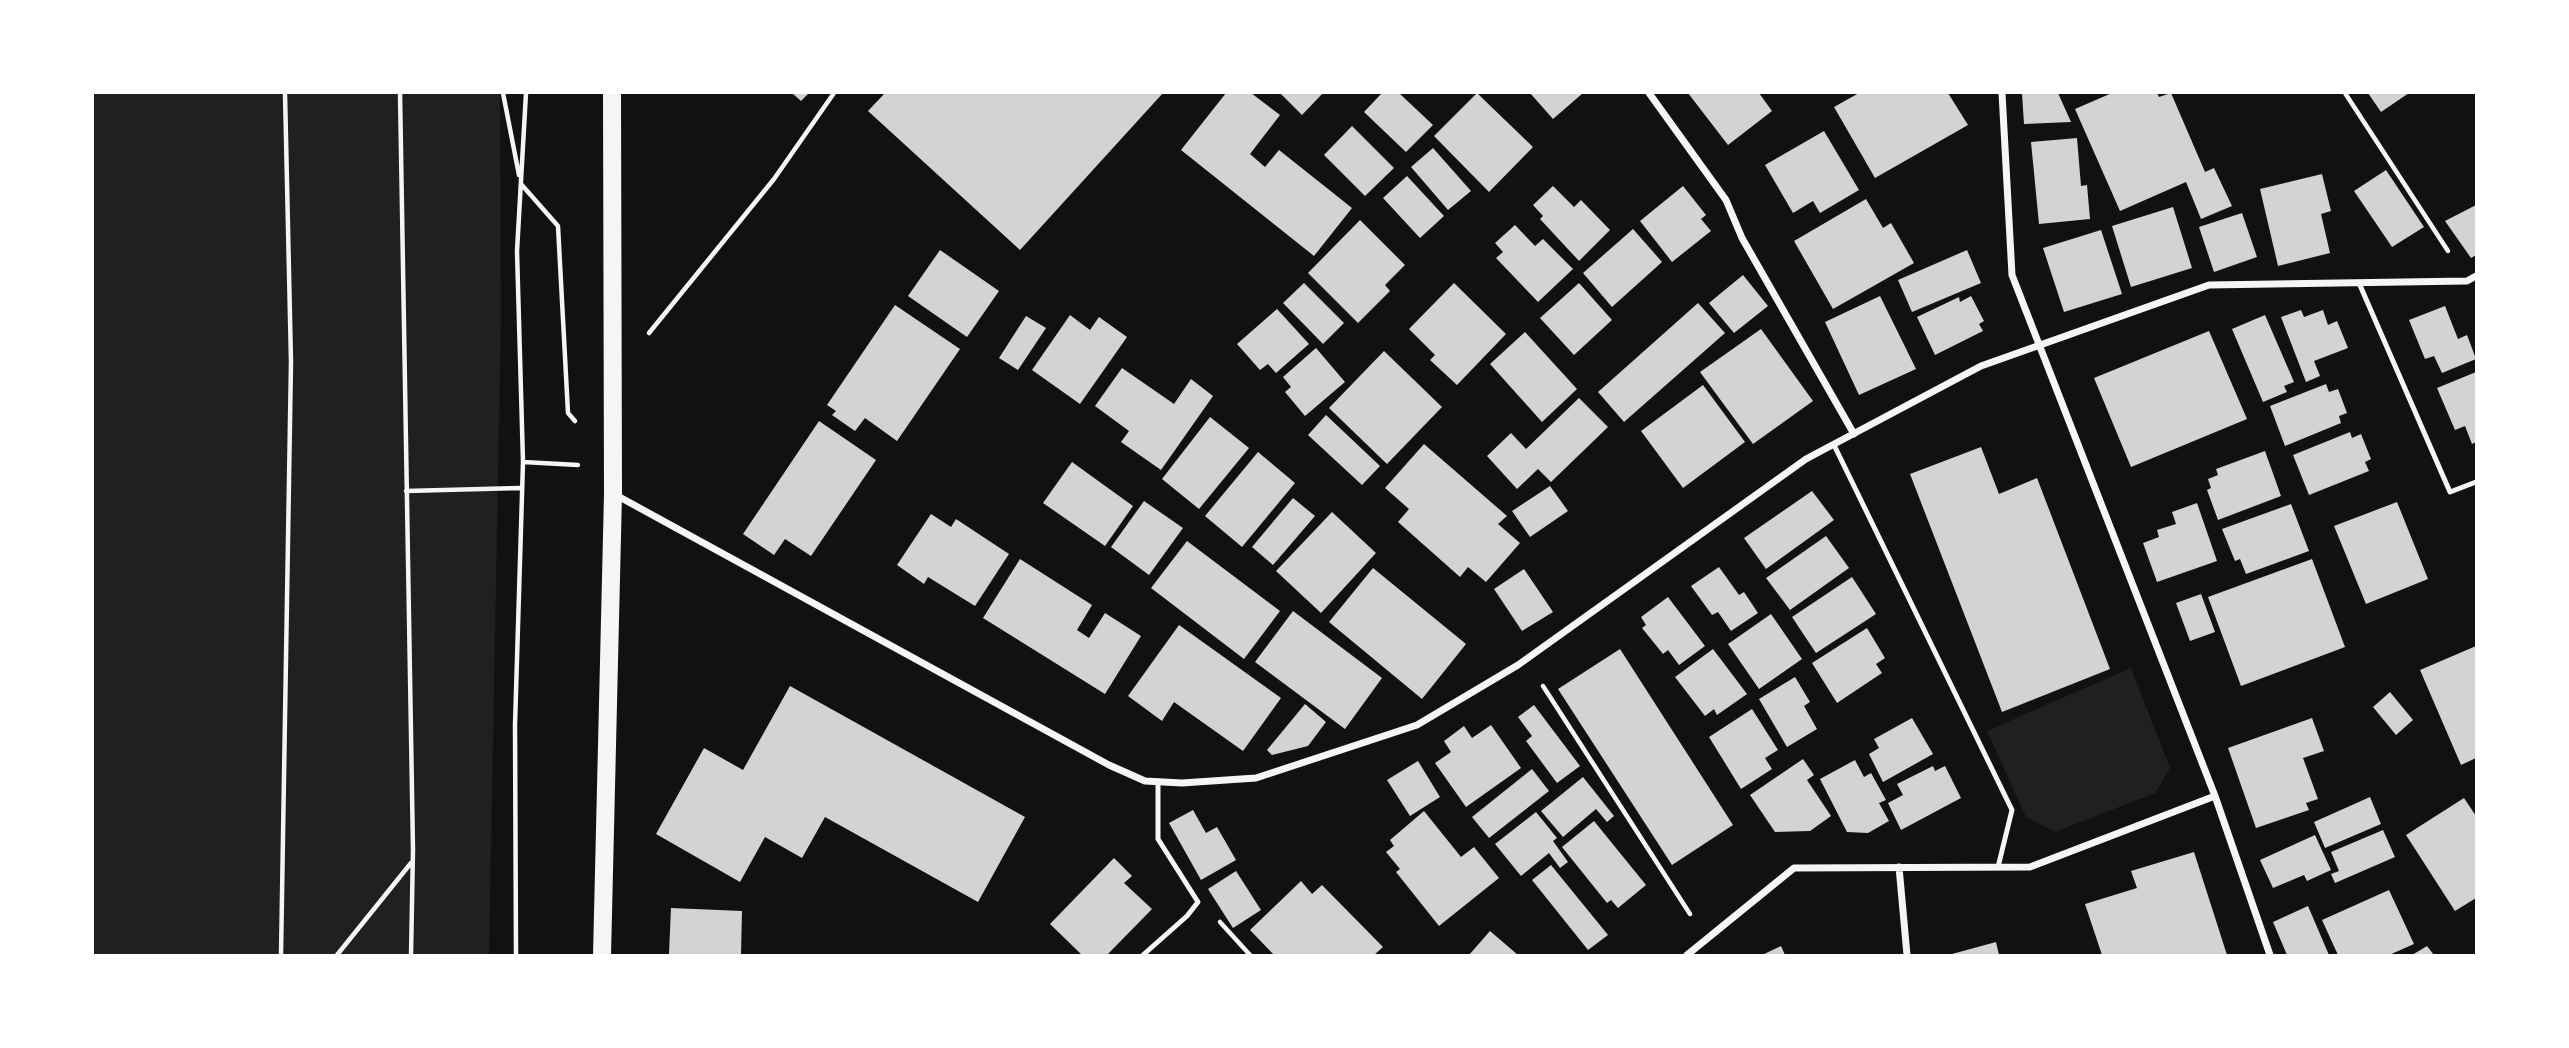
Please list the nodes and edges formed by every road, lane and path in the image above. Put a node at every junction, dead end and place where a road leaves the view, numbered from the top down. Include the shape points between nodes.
1 (285, 93) edge
2 (400, 93) edge
3 (503, 93) edge
4 (526, 93) edge
5 (612, 93) edge
6 (834, 93) edge
7 (1649, 93) edge
8 (2002, 93) edge
9 (2345, 93) edge
10 (521, 183) junction
11 (2476, 276) edge
12 (2467, 281) junction
13 (2359, 283) junction
14 (2039, 344) junction
15 (613, 373) junction
16 (1854, 434) junction
17 (1834, 445) junction
18 (523, 462) junction
19 (613, 468) junction
20 (2476, 482) edge
21 (520, 488) junction
22 (406, 491) junction
23 (613, 494) junction
24 (1525, 659) junction
25 (1158, 781) junction
26 (2215, 796) junction
27 (412, 861) junction
28 (1899, 867) junction
29 (1998, 867) junction
30 (1198, 902) junction
31 (1707, 939) junction
32 (281, 955) edge
33 (337, 955) edge
34 (411, 955) edge
35 (516, 955) edge
36 (602, 955) edge
37 (1143, 955) edge
38 (1250, 955) edge
39 (1687, 955) edge
40 (1907, 955) edge
41 (2270, 955) edge

1 - 32 path via 291,362
2 - 22 path
3 - 10 path
4 - 10 path
5 - 15 main road
6 - 15 path via 774,179
7 - 16 street via 1726,200 1742,238
8 - 14 street via 2012,275
9 - 12 path
10 - 18 path via 517,251
10 - 19 path via 558,226 568,413
11 - 12 street
12 - 13 street
13 - 14 street via 2209,285
13 - 20 lane via 2450,492
14 - 16 street via 1981,366
14 - 26 street
15 - 19 main road
16 - 17 street
17 - 24 street via 1806,459
17 - 29 lane via 2012,810
18 - 19 path
18 - 21 path
19 - 23 main road
21 - 22 path
21 - 35 path
22 - 27 path
23 - 25 street via 1109,765 1145,781
23 - 36 main road
24 - 25 street via 1418,725 1336,754 1256,778
24 - 31 path
25 - 30 lane via 1158,839
26 - 29 street via 2030,867
26 - 41 street
27 - 33 path
27 - 34 path
28 - 29 street
28 - 31 street via 1794,868
28 - 40 street
30 - 37 lane
30 - 38 path
31 - 39 street

